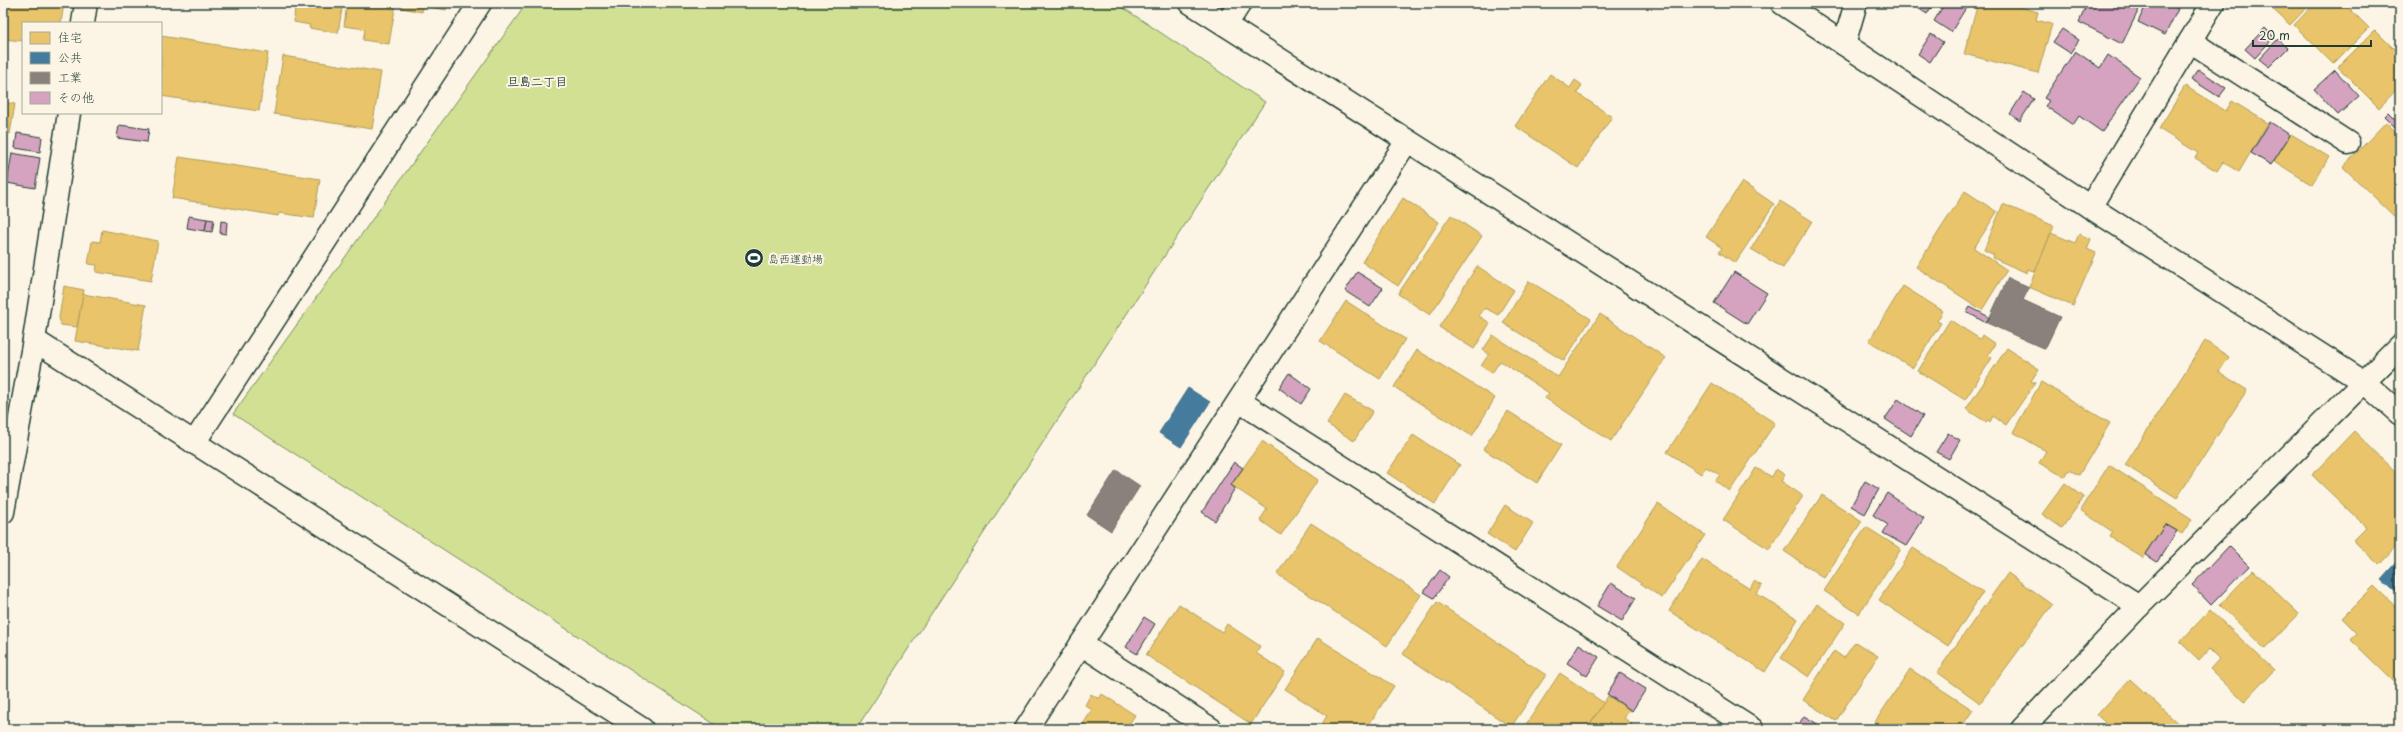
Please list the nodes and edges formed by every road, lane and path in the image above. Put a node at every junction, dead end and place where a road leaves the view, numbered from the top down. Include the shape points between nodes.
1 (86, 3) edge
2 (480, 3) edge
3 (1192, 3) edge
4 (1240, 3) edge
5 (1782, 3) edge
6 (1856, 3) edge
7 (2213, 3) edge
8 (83, 22) edge
9 (1226, 25) junction
10 (2190, 41) junction
11 (1844, 44) junction
12 (69, 114) edge
13 (1407, 141) junction
14 (2348, 143) dead end
15 (2090, 207) junction
16 (34, 340) junction
17 (2400, 346) edge
18 (2365, 383) junction
19 (1239, 401) junction
20 (2400, 414) edge
21 (194, 443) junction
22 (3, 512) edge
23 (2139, 606) junction
24 (1081, 644) junction
25 (642, 729) edge
26 (1026, 729) edge
27 (1211, 729) edge
28 (1752, 729) edge
29 (2022, 729) edge

1 - 8 street
2 - 21 street
3 - 9 street
4 - 9 street
5 - 11 street
6 - 11 street
7 - 10 street
9 - 13 street
10 - 14 street
10 - 15 street
11 - 15 street
12 - 16 street
13 - 19 street
13 - 23 street
15 - 18 street
16 - 21 street
16 - 22 street
17 - 18 street
18 - 20 street
18 - 23 street
19 - 24 street
19 - 28 street
21 - 25 street
23 - 29 street
24 - 26 street
24 - 27 street

